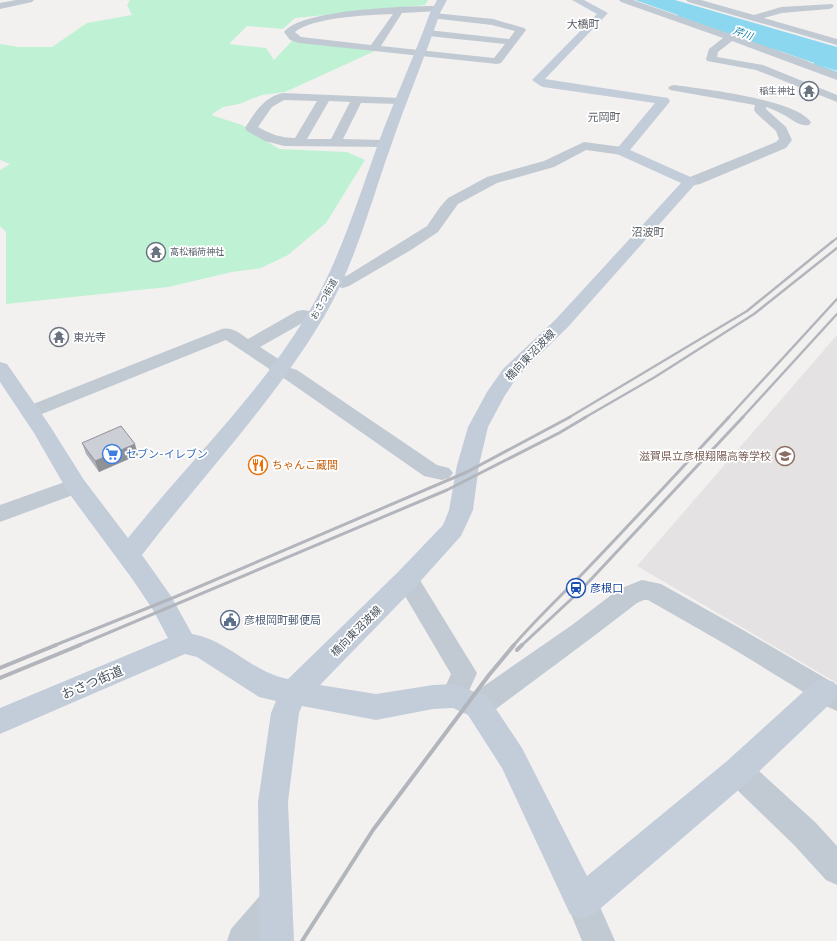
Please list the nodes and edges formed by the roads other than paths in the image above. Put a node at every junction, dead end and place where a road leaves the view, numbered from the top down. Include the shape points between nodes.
1 (29, 0) edge
2 (577, 0) edge
3 (624, 0) edge
4 (691, 0) edge
5 (784, 0) edge
6 (830, 5) edge
7 (0, 6) edge
8 (438, 8) edge
9 (787, 10) junction
10 (399, 11) junction
11 (360, 13) junction
12 (755, 18) junction
13 (352, 24) dead end
14 (428, 33) junction
15 (730, 38) junction
16 (511, 42) junction
17 (837, 42) edge
18 (375, 47) junction
19 (420, 53) junction
20 (837, 77) edge
21 (807, 86) junction
22 (344, 87) dead end
23 (674, 88) dead end
24 (793, 91) dead end
25 (779, 95) dead end
26 (325, 98) junction
27 (338, 98) junction
28 (358, 99) junction
29 (837, 99) edge
30 (401, 101) junction
31 (664, 101) junction
32 (679, 103) dead end
33 (763, 110) junction
34 (750, 113) dead end
35 (805, 122) dead end
36 (299, 142) junction
37 (335, 143) junction
38 (385, 144) junction
39 (622, 152) junction
40 (690, 182) junction
41 (335, 282) junction
42 (315, 317) junction
43 (248, 346) junction
44 (0, 368) edge
45 (278, 370) junction
46 (30, 412) junction
47 (442, 473) dead end
48 (76, 486) junction
49 (0, 514) edge
50 (129, 554) junction
51 (407, 579) junction
52 (184, 643) junction
53 (293, 693) junction
54 (830, 695) edge
55 (466, 701) junction
56 (0, 721) edge
57 (738, 770) junction
58 (837, 869) edge
59 (275, 902) junction
60 (582, 902) junction
61 (243, 941) edge
62 (277, 941) edge
63 (599, 941) edge

1 - 7 street
2 - 31 street via 603,13 538,80 543,83
3 - 15 street
4 - 12 street
5 - 9 street
6 - 9 street
8 - 10 street
8 - 14 street, おさつ街道
8 - 16 street via 521,30
9 - 12 street
10 - 11 street
10 - 18 street
11 - 13 street
11 - 18 street via 306,23 296,26 289,32 299,40 340,39
12 - 17 street
14 - 16 street
14 - 19 street, おさつ街道
15 - 20 street
15 - 21 street via 713,51 711,59 759,67
16 - 19 street via 497,61
18 - 19 street
19 - 30 street, おさつ街道
20 - 21 street
21 - 24 street
21 - 29 street
22 - 27 street
23 - 33 street
25 - 33 street
26 - 27 street
26 - 36 street
26 - 36 street via 283,96 273,99 251,128 269,138
27 - 28 street
28 - 30 street
28 - 37 street
30 - 38 street, おさつ街道
31 - 32 street
31 - 39 street
33 - 34 street
33 - 35 street via 776,107
33 - 40 street via 782,130 786,140 781,145
36 - 37 street
37 - 38 street
38 - 41 street, おさつ街道 via 356,232
39 - 40 street
39 - 41 street via 584,146 549,164 492,180 453,201 433,229 354,278 343,283
40 - 51 street, 橋向東沼波線 via 562,323 510,373 494,396 478,427 468,465 461,510 453,530
41 - 42 street, おさつ街道
42 - 43 street via 303,316
42 - 45 street, おさつ街道
43 - 45 street via 274,364
43 - 46 street via 228,333
44 - 46 street
45 - 47 street via 290,374 431,471
45 - 50 street, おさつ街道
46 - 48 street
48 - 49 street
48 - 50 street
50 - 52 street via 162,602
51 - 53 street, 橋向東沼波線
51 - 55 street via 464,673
52 - 53 street via 199,646 269,688
52 - 56 street, おさつ街道
53 - 55 street via 376,707 433,697
53 - 59 street, 橋向東沼波線 via 285,713 273,802
54 - 55 street via 666,598 652,591 642,590 628,596 581,632
54 - 57 street
55 - 60 street via 512,758
57 - 58 street via 805,834
57 - 60 street
59 - 61 street
59 - 62 street, 橋向東沼波線
60 - 63 street

